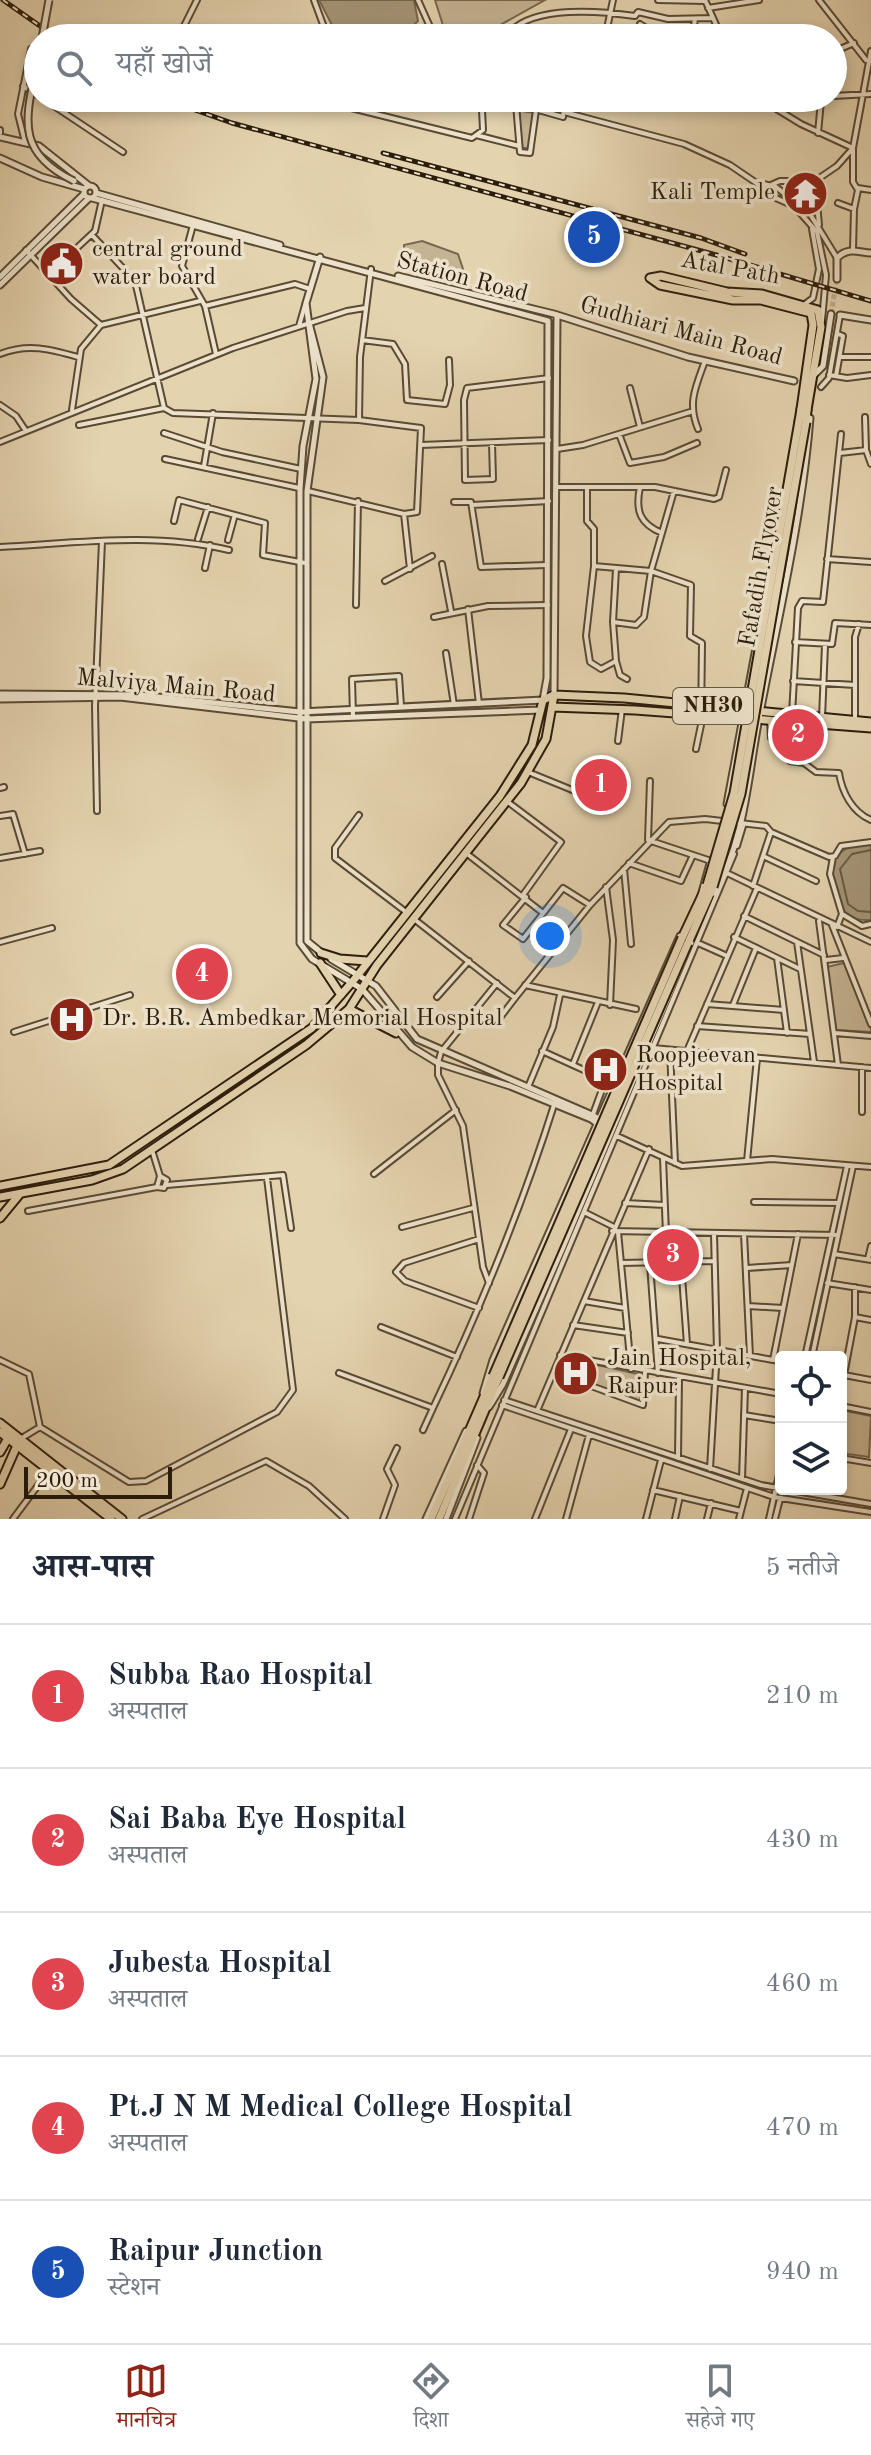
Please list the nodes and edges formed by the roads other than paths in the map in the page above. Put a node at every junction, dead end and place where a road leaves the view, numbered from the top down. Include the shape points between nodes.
1 (49, 0) edge
2 (197, 0) edge
3 (314, 0) edge
4 (418, 0) edge
5 (613, 0) edge
6 (658, 0) edge
7 (705, 0) edge
8 (759, 0) edge
9 (819, 0) edge
10 (708, 8) junction
11 (609, 12) junction
12 (713, 18) junction
13 (695, 19) junction
14 (45, 24) edge
15 (185, 24) edge
16 (323, 24) edge
17 (427, 24) edge
18 (523, 24) edge
19 (607, 24) edge
20 (694, 24) edge
21 (716, 24) edge
22 (836, 24) edge
23 (847, 38) edge
24 (854, 43) junction
25 (847, 46) edge
26 (871, 51) edge
27 (867, 60) junction
28 (24, 81) edge
29 (23, 86) joint
30 (864, 94) junction
31 (871, 94) edge
32 (847, 95) edge
33 (31, 112) edge
34 (63, 112) edge
35 (365, 112) edge
36 (482, 112) edge
37 (517, 112) edge
38 (536, 112) edge
39 (544, 112) edge
40 (564, 112) joint
41 (782, 112) edge
42 (821, 112) edge
43 (0, 133) edge
44 (818, 133) junction
45 (476, 135) junction
46 (25, 142) junction
47 (519, 146) junction
48 (853, 148) junction
49 (123, 152) dead end
50 (0, 158) edge
51 (815, 181) junction
52 (760, 182) junction
53 (771, 185) junction
54 (855, 188) junction
55 (871, 190) edge
56 (786, 193) junction
57 (92, 194) junction
58 (785, 201) junction
59 (838, 203) dead end
60 (854, 209) junction
61 (800, 211) junction
62 (193, 223) junction
63 (819, 225) junction
64 (92, 235) junction
65 (853, 249) junction
66 (28, 253) junction
67 (871, 253) edge
68 (320, 257) junction
69 (837, 258) junction
70 (371, 270) junction
71 (48, 275) junction
72 (0, 277) edge
73 (837, 279) tunnel mouth
74 (0, 285) edge
75 (310, 289) junction
76 (200, 301) junction
77 (306, 303) junction
78 (805, 304) junction
79 (205, 306) junction
80 (365, 308) junction
81 (142, 313) junction
82 (831, 314) tunnel mouth
83 (840, 315) joint
84 (557, 317) junction
85 (871, 320) edge
86 (308, 322) junction
87 (101, 325) junction
88 (299, 326) junction
89 (821, 327) junction
90 (838, 334) junction
91 (362, 340) junction
92 (0, 354) edge
93 (216, 355) junction
94 (833, 356) junction
95 (78, 357) junction
96 (841, 357) junction
97 (871, 357) edge
98 (449, 360) dead end
99 (705, 361) junction
100 (814, 375) dead end
101 (829, 375) junction
102 (871, 375) edge
103 (836, 376) junction
104 (159, 378) junction
105 (549, 378) junction
106 (794, 381) dead end
107 (821, 387) dead end
108 (630, 388) dead end
109 (0, 405) edge
110 (164, 408) junction
111 (72, 410) junction
112 (804, 410) junction
113 (690, 412) junction
114 (213, 413) junction
115 (309, 417) junction
116 (865, 417) dead end
117 (317, 419) junction
118 (359, 420) junction
119 (79, 425) dead end
120 (640, 427) junction
121 (698, 429) dead end
122 (26, 431) junction
123 (164, 433) dead end
124 (619, 434) junction
125 (841, 434) dead end
126 (869, 438) edge
127 (549, 440) junction
128 (0, 442) edge
129 (492, 443) junction
130 (697, 443) dead end
131 (421, 445) junction
132 (464, 445) junction
133 (209, 446) junction
134 (557, 449) junction
135 (866, 450) junction
136 (840, 453) junction
137 (165, 459) dead end
138 (871, 464) edge
139 (204, 466) junction
140 (301, 469) junction
141 (726, 470) dead end
142 (556, 487) junction
143 (587, 487) junction
144 (640, 487) junction
145 (304, 490) junction
146 (674, 491) junction
147 (358, 501) junction
148 (549, 501) junction
149 (454, 502) dead end
150 (472, 505) junction
151 (208, 507) junction
152 (404, 514) junction
153 (234, 518) junction
154 (174, 521) dead end
155 (662, 533) junction
156 (198, 539) dead end
157 (228, 540) dead end
158 (102, 541) junction
159 (210, 545) junction
160 (0, 547) edge
161 (229, 550) dead end
162 (432, 556) dead end
163 (827, 559) junction
164 (302, 562) junction
165 (871, 562) edge
166 (442, 564) dead end
167 (548, 565) junction
168 (594, 566) junction
169 (205, 568) dead end
170 (616, 568) junction
171 (410, 569) junction
172 (651, 571) junction
173 (385, 581) dead end
174 (356, 605) dead end
175 (548, 605) junction
176 (468, 609) junction
177 (451, 611) junction
178 (434, 617) dead end
179 (613, 622) junction
180 (859, 624) junction
181 (871, 625) edge
182 (794, 642) junction
183 (825, 645) junction
184 (446, 653) dead end
185 (616, 661) junction
186 (627, 679) dead end
187 (792, 680) junction
188 (823, 683) junction
189 (855, 685) junction
190 (96, 695) junction
191 (554, 695) junction
192 (0, 696) edge
193 (543, 700) junction
194 (479, 704) junction
195 (454, 705) junction
196 (464, 705) junction
197 (699, 705) junction
198 (554, 707) junction
199 (401, 709) junction
200 (622, 709) junction
201 (542, 710) junction
202 (421, 711) junction
203 (465, 712) junction
204 (353, 714) junction
205 (700, 714) junction
206 (743, 714) junction
207 (304, 715) junction
208 (760, 716) junction
209 (793, 716) junction
210 (822, 719) junction
211 (770, 720) junction
212 (856, 721) junction
213 (871, 722) edge
214 (871, 728) edge
215 (618, 741) dead end
216 (696, 749) dead end
217 (528, 772) junction
218 (650, 781) dead end
219 (592, 798) dead end
220 (508, 802) junction
221 (97, 811) dead end
222 (359, 815) dead end
223 (0, 816) edge
224 (871, 820) edge
225 (722, 824) junction
226 (741, 825) junction
227 (771, 832) junction
228 (648, 840) junction
229 (871, 842) edge
230 (40, 851) dead end
231 (466, 853) junction
232 (25, 854) junction
233 (693, 855) junction
234 (763, 856) junction
235 (833, 857) junction
236 (0, 858) edge
237 (711, 861) junction
238 (629, 863) junction
239 (624, 869) junction
240 (728, 874) junction
241 (816, 881) dead end
242 (710, 886) junction
243 (606, 887) junction
244 (755, 887) junction
245 (525, 896) junction
246 (701, 897) junction
247 (590, 905) junction
248 (406, 912) junction
249 (543, 913) junction
250 (842, 914) junction
251 (744, 916) junction
252 (697, 917) junction
253 (414, 919) junction
254 (819, 920) junction
255 (871, 924) edge
256 (834, 926) junction
257 (52, 928) dead end
258 (734, 937) junction
259 (0, 942) edge
260 (797, 942) junction
261 (871, 942) edge
262 (698, 943) junction
263 (631, 944) dead end
264 (756, 948) junction
265 (321, 953) junction
266 (726, 956) junction
267 (777, 958) junction
268 (824, 958) junction
269 (843, 958) junction
270 (367, 961) junction
271 (469, 961) junction
272 (320, 963) junction
273 (801, 970) junction
274 (355, 978) junction
275 (367, 979) junction
276 (497, 983) junction
277 (525, 985) junction
278 (362, 989) junction
279 (130, 995) dead end
280 (341, 995) junction
281 (560, 995) junction
282 (437, 997) dead end
283 (515, 998) junction
284 (598, 1002) junction
285 (707, 1004) junction
286 (610, 1005) junction
287 (733, 1005) junction
288 (349, 1009) junction
289 (636, 1009) dead end
290 (784, 1010) junction
291 (499, 1019) dead end
292 (871, 1024) edge
293 (697, 1026) junction
294 (14, 1032) dead end
295 (396, 1033) junction
296 (787, 1033) junction
297 (835, 1033) junction
298 (810, 1034) junction
299 (871, 1036) edge
300 (653, 1048) junction
301 (670, 1050) junction
302 (542, 1051) junction
303 (687, 1051) junction
304 (441, 1052) junction
305 (614, 1057) dead end
306 (757, 1058) junction
307 (438, 1063) junction
308 (814, 1063) junction
309 (573, 1064) junction
310 (838, 1065) junction
311 (862, 1067) junction
312 (871, 1068) edge
313 (606, 1080) junction
314 (526, 1090) junction
315 (555, 1102) junction
316 (456, 1110) junction
317 (862, 1112) dead end
318 (594, 1119) junction
319 (615, 1132) junction
320 (649, 1149) junction
321 (152, 1150) junction
322 (663, 1158) junction
323 (747, 1161) junction
324 (675, 1164) junction
325 (850, 1166) junction
326 (871, 1167) edge
327 (374, 1174) dead end
328 (160, 1176) junction
329 (267, 1178) junction
330 (167, 1185) junction
331 (0, 1186) edge
332 (157, 1187) junction
333 (21, 1193) junction
334 (0, 1197) edge
335 (754, 1202) dead end
336 (625, 1203) junction
337 (839, 1203) junction
338 (665, 1205) junction
339 (474, 1208) junction
340 (28, 1211) dead end
341 (584, 1212) junction
342 (0, 1218) edge
343 (402, 1227) dead end
344 (291, 1228) dead end
345 (615, 1230) junction
346 (666, 1234) junction
347 (714, 1234) junction
348 (744, 1234) junction
349 (798, 1234) junction
350 (835, 1236) junction
351 (479, 1239) junction
352 (871, 1246) edge
353 (834, 1254) junction
354 (870, 1260) edge
355 (714, 1261) junction
356 (620, 1263) junction
357 (681, 1263) junction
358 (650, 1264) junction
359 (792, 1265) junction
360 (746, 1268) junction
361 (489, 1283) junction
362 (827, 1283) junction
363 (855, 1287) junction
364 (871, 1290) edge
365 (583, 1301) junction
366 (748, 1306) junction
367 (479, 1308) junction
368 (625, 1308) junction
369 (783, 1308) junction
370 (855, 1317) junction
371 (871, 1320) edge
372 (573, 1325) junction
373 (381, 1327) dead end
374 (628, 1333) junction
375 (658, 1339) junction
376 (687, 1344) junction
377 (717, 1350) junction
378 (806, 1351) edge
379 (813, 1351) edge
380 (847, 1353) edge
381 (560, 1355) junction
382 (750, 1356) junction
383 (457, 1357) junction
384 (0, 1360) edge
385 (773, 1360) joint
386 (589, 1361) junction
387 (631, 1369) junction
388 (645, 1372) junction
389 (339, 1373) dead end
390 (658, 1374) junction
391 (847, 1376) edge
392 (679, 1377) junction
393 (871, 1380) edge
394 (716, 1384) junction
395 (745, 1388) junction
396 (775, 1393) edge
397 (503, 1402) junction
398 (847, 1407) edge
399 (433, 1408) junction
400 (537, 1411) junction
401 (871, 1412) edge
402 (744, 1415) junction
403 (478, 1419) junction
404 (775, 1420) edge
405 (0, 1423) edge
406 (40, 1427) junction
407 (571, 1429) junction
408 (423, 1430) dead end
409 (6, 1434) edge
410 (589, 1435) junction
411 (18, 1442) junction
412 (397, 1448) dead end
413 (464, 1450) junction
414 (0, 1452) edge
415 (662, 1457) junction
416 (847, 1459) edge
417 (677, 1462) junction
418 (871, 1463) edge
419 (477, 1465) junction
420 (710, 1469) junction
421 (48, 1472) junction
422 (742, 1479) junction
423 (0, 1484) edge
424 (747, 1488) junction
425 (775, 1488) edge
426 (653, 1490) junction
427 (812, 1495) edge
428 (680, 1496) junction
429 (817, 1496) joint
430 (777, 1497) junction
431 (711, 1503) junction
432 (871, 1504) edge
433 (741, 1511) junction
434 (871, 1512) edge
435 (13, 1519) edge
436 (111, 1519) edge
437 (122, 1519) edge
438 (142, 1519) edge
439 (345, 1519) edge
440 (383, 1519) edge
441 (429, 1519) edge
442 (439, 1519) edge
443 (446, 1519) edge
444 (455, 1519) edge
445 (469, 1519) edge
446 (535, 1519) edge
447 (566, 1519) edge
448 (646, 1519) edge
449 (675, 1519) edge
450 (707, 1519) edge
451 (739, 1519) edge
452 (769, 1519) edge
453 (775, 1519) edge

1 - 14 street, bridge
2 - 15 street
3 - 16 street
4 - 17 street
5 - 11 street
6 - 7 street
7 - 10 street
8 - 10 street
9 - 22 street
10 - 12 street
11 - 13 street
11 - 18 street via 534,17
11 - 19 street
12 - 13 street
12 - 21 street
13 - 20 street
23 - 24 street
24 - 25 street
24 - 27 street
26 - 27 street
27 - 30 street
28 - 29 street
29 - 46 street via 18,114
30 - 31 street
30 - 32 street
30 - 48 street
33 - 57 street, bridge via 28,134 42,161
34 - 49 street
35 - 45 street via 464,138
36 - 45 street via 483,130
37 - 47 street
38 - 47 street via 530,153 520,152
39 - 40 street via 563,117
40 - 52 street via 684,144
41 - 44 street
42 - 44 street
43 - 46 street
44 - 48 street
45 - 47 street
46 - 57 street via 39,146
48 - 51 street
48 - 54 street
50 - 57 street
51 - 53 street
51 - 63 street
52 - 53 street
52 - 58 street via 762,192
53 - 56 street
54 - 55 street
54 - 60 street
56 - 58 street
56 - 63 street
57 - 62 street
57 - 64 street via 100,220
57 - 66 street
58 - 61 street
59 - 60 street
60 - 65 street
61 - 78 street via 813,231 819,260 813,298
61 - 89 street via 822,248 826,279
62 - 68 street
62 - 76 street via 182,266
63 - 69 street
64 - 71 street
64 - 81 street via 135,281
65 - 67 street
65 - 69 street
66 - 71 street
66 - 72 street
66 - 74 street
68 - 70 street
68 - 75 street
69 - 73 street
70 - 80 street
70 - 84 street, Gudhiari Main Road
70 - 105 street, Station Road via 548,321
71 - 87 street
75 - 77 street
75 - 79 street via 295,284
76 - 79 street
76 - 81 street
77 - 86 street
77 - 88 street
78 - 89 main road, Atal Path via 820,313
78 - 112 main road, Atal Path via 650,278 660,285 811,313
79 - 93 street
80 - 86 street
80 - 91 street
81 - 87 street
81 - 104 street
82 - 100 street via 823,366
83 - 85 street
83 - 90 street
84 - 99 street, Gudhiari Main Road
84 - 134 street, Station Road
86 - 88 street
86 - 115 street via 316,362
86 - 117 street via 322,368
87 - 95 street
88 - 93 street
89 - 112 main road
90 - 94 street
90 - 96 street via 843,336
91 - 98 street via 393,344 405,364 407,400 445,404
91 - 118 street
92 - 95 street via 17,347 46,347
93 - 104 street
94 - 96 street
94 - 101 street
95 - 111 street
96 - 97 street
96 - 103 street
99 - 106 street, Gudhiari Main Road
99 - 113 street
101 - 103 street
101 - 107 street
102 - 103 street
104 - 110 street
104 - 111 street
105 - 127 street, Station Road
105 - 132 street via 467,388
108 - 120 street
109 - 122 street
110 - 114 street via 173,413
110 - 119 street
111 - 122 street
112 - 206 street via 797,415
112 - 208 street via 807,457
112 - 242 main road, Fafadih Flyover, bridge via 741,794
113 - 120 street
113 - 121 street
114 - 115 street
114 - 133 street
115 - 117 street
115 - 140 street
116 - 126 street
117 - 118 street
117 - 145 street
118 - 131 street via 421,428
120 - 124 street
122 - 128 street
123 - 133 street
124 - 130 street via 630,463
124 - 134 street
125 - 136 street
126 - 135 street
127 - 129 street
127 - 148 street, Station Road
129 - 132 street
129 - 132 street via 493,479 475,482 465,480
131 - 132 street
131 - 152 street via 417,512
133 - 139 street
133 - 140 street
134 - 142 street, Station Road
135 - 136 street
135 - 138 street
136 - 163 street
137 - 139 street
139 - 145 street
140 - 145 street
141 - 146 street via 719,497
142 - 143 street
142 - 191 street, Station Road
143 - 144 street
143 - 168 street
144 - 146 street
144 - 155 street via 640,518 646,527
145 - 147 street
145 - 164 street
146 - 155 street
147 - 152 street
147 - 174 street
148 - 150 street
148 - 167 street, Station Road
149 - 150 street
150 - 167 street via 481,567
151 - 153 street
151 - 154 street via 179,500
151 - 156 street
152 - 171 street
153 - 157 street
153 - 164 street via 265,523 263,555
155 - 172 street
158 - 159 street
158 - 160 street
158 - 190 street
159 - 161 street
159 - 169 street
162 - 171 street
163 - 165 street
163 - 182 street via 823,602 799,602
164 - 207 street
166 - 177 street
167 - 175 street, Station Road
168 - 170 street
168 - 185 street via 586,636 590,662 601,669
170 - 172 street
170 - 179 street
171 - 173 street
172 - 179 street via 644,617 636,625
172 - 197 street via 691,585 690,636 702,643
175 - 176 street
175 - 193 street, Station Road
176 - 177 street
176 - 194 street
177 - 178 street
179 - 185 street
180 - 181 street
180 - 183 street via 835,623 832,644
180 - 189 street
182 - 183 street
182 - 187 street
183 - 188 street
184 - 195 street
185 - 186 street
187 - 188 street
187 - 209 street
188 - 189 street
188 - 210 street
189 - 212 street
190 - 192 street, Malviya Main Road
190 - 207 street, Malviya Main Road
190 - 221 street
191 - 193 main road, Malviya Main Road / NH30
191 - 197 main road, NH30
191 - 198 main road
193 - 194 street, Malviya Main Road
193 - 201 main road
194 - 196 street, Malviya Main Road
195 - 196 street, Malviya Main Road
195 - 202 street, Malviya Main Road
196 - 203 street
197 - 205 street
197 - 206 main road, NH30
198 - 200 main road, NH30
198 - 201 main road
198 - 217 main road via 546,739
199 - 202 street, Malviya Main Road
199 - 204 street, Malviya Main Road
199 - 204 street via 399,676 352,679
200 - 205 main road, NH30
200 - 215 street
201 - 203 street
201 - 248 main road via 532,745 513,778
202 - 203 street
202 - 204 street
204 - 207 street, Malviya Main Road
205 - 206 main road, NH30
205 - 216 street
206 - 208 main road, NH30
206 - 225 street
207 - 265 street via 307,941
207 - 272 street via 300,943 303,952
208 - 209 main road, NH30
208 - 211 main road, NH30
208 - 226 street
209 - 210 main road, NH30
210 - 212 main road, NH30
211 - 214 main road, NH30
211 - 224 street via 771,738 790,761 816,772 839,773 841,789 861,816
212 - 213 main road, NH30
217 - 219 street
217 - 220 main road
218 - 228 street
220 - 231 main road
220 - 245 street via 561,842
222 - 248 street via 335,848 335,858
223 - 232 street via 13,814
225 - 226 street
225 - 228 street via 677,819
225 - 237 street
226 - 227 street via 764,826
226 - 240 street
226 - 252 street via 725,871
227 - 234 street
227 - 235 street
228 - 233 street
228 - 238 street
229 - 235 street via 841,846
230 - 232 street
231 - 245 street
231 - 253 main road
232 - 236 street
233 - 237 street
233 - 238 street via 681,881
234 - 241 street
234 - 244 street
235 - 250 street via 830,874
237 - 246 street
238 - 239 street
239 - 243 street
239 - 263 street
240 - 244 street
240 - 262 street
242 - 246 main road, Fafadih Flyover
242 - 252 main road, Fafadih Flyover
243 - 247 street
243 - 286 street via 613,940
244 - 251 street
244 - 254 street
245 - 249 street
245 - 249 street via 503,925 523,939
246 - 252 main road, Fafadih Flyover
247 - 249 street via 563,888
247 - 277 street
248 - 270 main road
250 - 255 street via 862,926
250 - 256 street
251 - 258 street
251 - 260 street
252 - 318 street via 670,953
252 - 319 street via 685,962
252 - 403 main road, bridge
253 - 271 street
253 - 275 main road
254 - 256 street
254 - 268 street
256 - 261 street
256 - 269 street
257 - 259 street
258 - 264 street
258 - 266 street
260 - 268 street
260 - 273 street
262 - 266 street
262 - 300 street
264 - 267 street
264 - 287 street
265 - 270 main road
265 - 274 street
266 - 285 street
267 - 273 street
267 - 290 street
268 - 269 street
268 - 297 street
269 - 292 street
270 - 274 main road
271 - 276 street
271 - 282 street
272 - 274 street
272 - 280 main road
273 - 298 street
274 - 275 street
274 - 278 street
274 - 280 main road
275 - 278 main road
275 - 304 street via 417,1039
276 - 283 street
276 - 304 street
277 - 281 street
277 - 283 street
278 - 288 main road
278 - 295 street
279 - 294 street
280 - 331 main road via 312,1028 118,1160 90,1171
281 - 284 street
281 - 302 street
283 - 291 street
284 - 286 street
284 - 309 street
285 - 287 street
285 - 293 street
286 - 289 street
287 - 290 street
288 - 295 main road
288 - 321 main road via 306,1045
290 - 296 street
293 - 296 street
293 - 303 street
295 - 307 street
296 - 298 street
297 - 299 street
297 - 310 street
298 - 308 street
300 - 301 street
300 - 319 street
301 - 303 street
301 - 324 street
302 - 309 street
302 - 314 street
303 - 306 street
304 - 307 street
304 - 314 street
305 - 313 street
306 - 308 street
306 - 323 street
307 - 314 street
307 - 316 street via 438,1075
308 - 310 street
309 - 313 street
310 - 311 street
311 - 312 street
311 - 317 street
313 - 318 street
314 - 315 street
315 - 318 street
315 - 361 street
316 - 327 street
316 - 339 street
318 - 319 street
318 - 403 street via 493,1360
319 - 320 street
319 - 341 street
319 - 403 street via 503,1384
320 - 322 street
320 - 336 street
321 - 328 street
321 - 333 main road via 105,1177
322 - 324 street
322 - 338 street
323 - 324 street
323 - 325 street
325 - 326 street
325 - 337 street
325 - 350 street
328 - 330 street
328 - 332 street
329 - 330 street
329 - 344 street via 283,1175
329 - 406 street via 293,1390 277,1412 146,1481 129,1482
330 - 332 street
332 - 340 street
333 - 334 main road
333 - 342 main road
335 - 337 street
336 - 338 street
336 - 345 street
337 - 350 street
338 - 346 street
339 - 343 street
339 - 351 street
341 - 345 street
341 - 397 street
345 - 346 street
345 - 356 street
345 - 365 street
346 - 347 street
347 - 348 street
347 - 355 street
348 - 349 street
348 - 360 street
349 - 350 street
349 - 359 street
350 - 353 street
350 - 378 street
351 - 361 street
351 - 367 street via 396,1269 405,1281
352 - 354 street
353 - 354 street
353 - 362 street
355 - 357 street
355 - 377 street
356 - 358 street
356 - 368 street
357 - 358 street
357 - 376 street
358 - 375 street
359 - 360 street
359 - 369 street
360 - 366 street
361 - 367 street
362 - 363 street
362 - 379 street
363 - 364 street
363 - 370 street
365 - 368 street
365 - 372 street
366 - 369 street
366 - 382 street
367 - 383 street
368 - 374 street
369 - 385 street
370 - 371 street
370 - 380 street
372 - 374 street
372 - 381 street
373 - 383 street
374 - 387 street
375 - 376 street
375 - 390 street
376 - 377 street
377 - 382 street
377 - 394 street
381 - 386 street
381 - 400 street
382 - 385 street
383 - 399 street
384 - 406 street via 29,1374
386 - 387 street
386 - 388 street via 583,1383 643,1405
387 - 388 street
388 - 390 street
389 - 399 street
390 - 392 street
391 - 393 street
392 - 394 street
392 - 417 street
394 - 395 street
394 - 420 street
395 - 396 street
395 - 402 street
397 - 400 street
397 - 407 street
397 - 419 street
398 - 401 street
399 - 408 street
400 - 415 street
402 - 404 street
402 - 422 street
403 - 413 main road
403 - 441 street via 456,1448
403 - 443 street via 472,1455
405 - 409 main road
406 - 411 street
407 - 410 street
407 - 446 street
409 - 411 main road
409 - 414 main road
410 - 415 street
410 - 447 street
411 - 421 main road
411 - 423 main road
411 - 437 main road
412 - 440 street via 387,1469 395,1485
413 - 441 main road
413 - 442 main road
415 - 417 street
415 - 426 street
416 - 418 street
417 - 420 street
417 - 424 street
419 - 444 street
419 - 445 street via 484,1473
420 - 422 street
421 - 435 street
421 - 436 main road
422 - 425 street
424 - 430 street
424 - 433 street
426 - 428 street
426 - 448 street
427 - 429 street
428 - 431 street
428 - 449 street
429 - 432 street
430 - 434 street
430 - 452 street
430 - 453 street
431 - 433 street
431 - 450 street
433 - 451 street
438 - 439 street via 266,1461 309,1486

